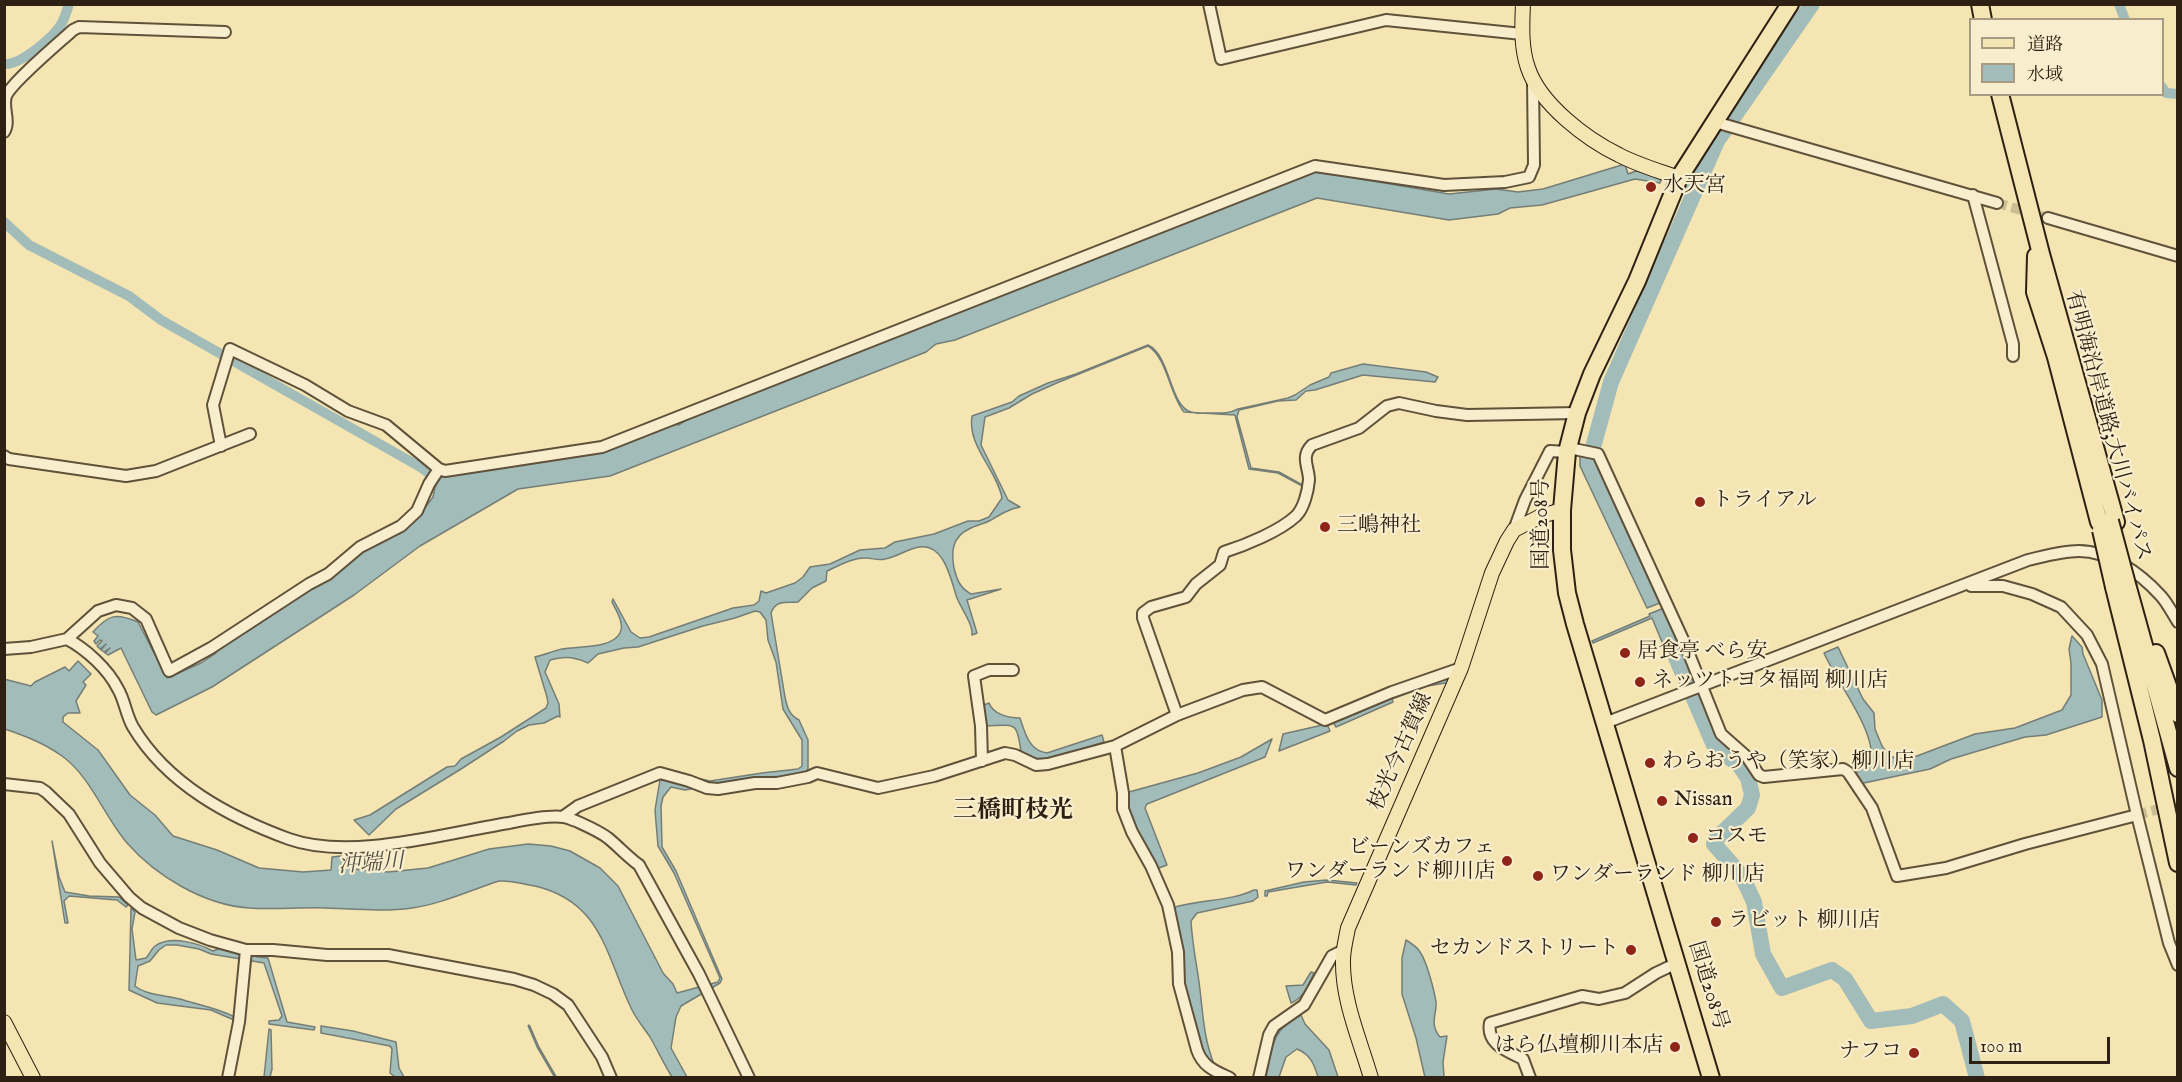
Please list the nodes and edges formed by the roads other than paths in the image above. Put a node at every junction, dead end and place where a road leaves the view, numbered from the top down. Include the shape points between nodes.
1 (1209, 4) edge
2 (1523, 4) edge
3 (1790, 4) edge
4 (225, 32) dead end
5 (1522, 34) junction
6 (1533, 80) junction
7 (1996, 96) edge
8 (2001, 96) edge
9 (1715, 122) junction
10 (4, 132) edge
11 (1679, 178) junction
12 (1973, 195) junction
13 (1997, 202) tunnel mouth
14 (2048, 218) tunnel mouth
15 (2178, 256) edge
16 (2013, 356) dead end
17 (1577, 413) junction
18 (250, 434) dead end
19 (220, 446) junction
20 (1571, 450) junction
21 (7, 457) edge
22 (437, 471) junction
23 (1562, 510) junction
24 (2108, 522) junction
25 (1514, 530) junction
26 (1965, 585) junction
27 (2142, 619) junction
28 (2178, 622) edge
29 (67, 639) junction
30 (4, 650) edge
31 (1461, 668) junction
32 (1013, 670) dead end
33 (1701, 686) junction
34 (1177, 714) junction
35 (2178, 714) edge
36 (1605, 723) junction
37 (1115, 746) junction
38 (2178, 746) edge
39 (982, 761) junction
40 (2178, 768) edge
41 (4, 784) edge
42 (2137, 815) junction
43 (564, 816) junction
44 (2178, 863) edge
45 (246, 950) junction
46 (1344, 950) junction
47 (1677, 963) junction
48 (2178, 965) edge
49 (4, 1022) edge
50 (33, 1077) edge
51 (228, 1077) edge
52 (611, 1077) edge
53 (749, 1077) edge
54 (1230, 1077) edge
55 (1259, 1077) edge
56 (1371, 1077) edge
57 (1530, 1077) edge
58 (1712, 1077) edge

1 - 5 street via 1221,59 1386,20
2 - 5 main road
3 - 9 highway, 国道208号
4 - 10 street via 79,27 11,88 5,102
5 - 6 main road
6 - 11 main road via 1567,120 1606,148
6 - 22 street via 1534,165 1529,177 1444,185 1315,166 602,447
7 - 24 highway via 2036,255 2034,292
8 - 24 highway, 有明海沿岸道路;大川バイパス
9 - 11 highway, 国道208号
9 - 12 street
11 - 17 highway, 国道208号
12 - 13 street
12 - 16 street
14 - 15 street
17 - 20 highway, 国道208号
17 - 34 street via 1467,415 1399,403 1387,406 1359,428 1312,445 1305,461 1309,483 1296,516 1255,541 1224,552 1220,565 1186,597 1143,614
18 - 19 street
19 - 21 street via 156,471 126,476
19 - 22 street via 213,405 230,349 348,411 386,425
20 - 23 highway, 国道208号
20 - 25 street via 1550,451
20 - 33 street via 1598,454
22 - 29 street via 417,511 401,526 360,547 328,574 169,671 146,620 132,608 116,605 98,611
23 - 25 main road
23 - 36 highway, 国道208号 via 1567,593
24 - 27 highway, 有明海沿岸道路;大川バイパス
24 - 40 highway, 有明海沿岸道路;大川バイパス, bridge
24 - 44 highway, bridge via 2114,587
25 - 31 main road, 枝光今古賀線 via 1492,573
26 - 28 street via 2028,560 2081,551 2112,560 2139,574 2162,596
26 - 33 street
26 - 42 street via 2003,586 2032,594 2061,607 2087,635 2102,664
27 - 35 highway
27 - 38 highway, 有明海沿岸道路;大川バイパス
29 - 30 street
29 - 43 street via 78,645 118,688 132,726 170,771 227,813 292,840 315,845 392,844
31 - 34 street via 1325,720 1262,687
31 - 46 main road, 枝光今古賀線 via 1359,901
32 - 39 street via 989,670 974,676
33 - 36 street
33 - 42 street via 1721,734 1748,757 1759,775 1843,769 1848,772 1872,808 1897,876 1946,868
34 - 37 street
36 - 47 highway, 国道208号
37 - 39 street via 1048,764 1036,765 1005,753
37 - 54 street via 1123,809 1168,905 1178,952 1179,984 1197,1050 1209,1068
39 - 43 street via 878,788 817,773 777,783 718,789 660,773 578,806
41 - 45 street via 46,792 69,814 116,884 142,908 179,928
42 - 48 street
43 - 53 street via 608,838 639,865 699,974
45 - 51 street via 239,1022
45 - 52 street via 388,955 534,985 568,1005
46 - 55 street via 1332,956 1304,1005 1274,1026
46 - 56 main road, 枝光今古賀線 via 1349,1008
47 - 57 street via 1625,993 1599,999 1582,996 1490,1023 1492,1039 1523,1059
47 - 58 highway, 国道208号
49 - 50 main road

